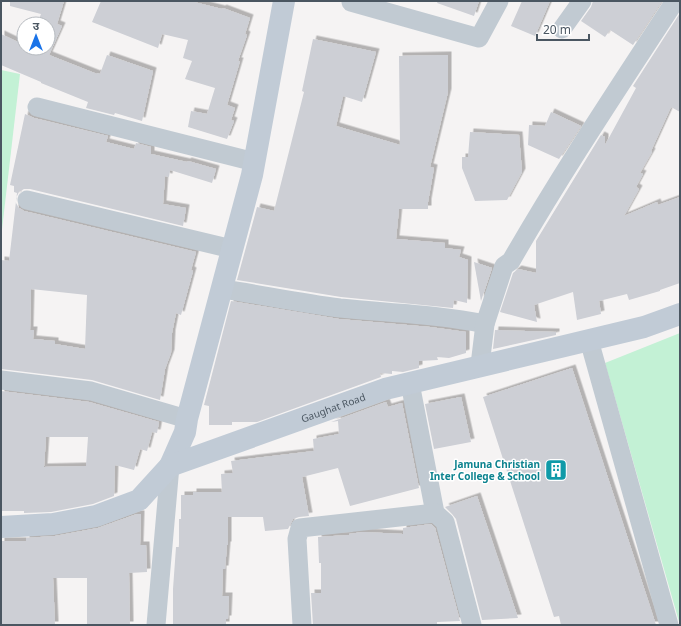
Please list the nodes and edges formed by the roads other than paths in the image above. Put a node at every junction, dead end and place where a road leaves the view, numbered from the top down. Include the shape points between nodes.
1 (284, 1) edge
2 (499, 1) edge
3 (582, 1) edge
4 (675, 1) edge
5 (351, 2) dead end
6 (562, 29) dead end
7 (37, 107) dead end
8 (255, 162) junction
9 (27, 200) dead end
10 (232, 250) junction
11 (222, 289) junction
12 (680, 314) edge
13 (485, 324) junction
14 (589, 340) junction
15 (480, 365) junction
16 (1, 380) edge
17 (410, 383) junction
18 (187, 419) junction
19 (170, 466) junction
20 (435, 513) junction
21 (1, 527) edge
22 (156, 625) edge
23 (302, 625) edge
24 (472, 625) edge
25 (669, 625) edge

1 - 8 main road
2 - 5 street via 479,38
3 - 6 street
4 - 13 street via 574,155 511,261 504,266
7 - 8 street
8 - 10 main road
9 - 10 street
10 - 11 main road
11 - 13 street via 340,308 420,314
11 - 18 main road
12 - 14 main road, Gaughat Road via 644,327
13 - 15 street
14 - 15 main road, Gaughat Road
14 - 25 street
15 - 17 main road, Gaughat Road
16 - 18 street via 91,391
17 - 19 main road, Gaughat Road via 385,389
17 - 20 street
18 - 19 main road via 185,432
19 - 21 main road, Gaughat Road via 139,500 96,516 53,524
19 - 22 street
20 - 23 street via 300,528 297,539
20 - 24 street via 445,522

